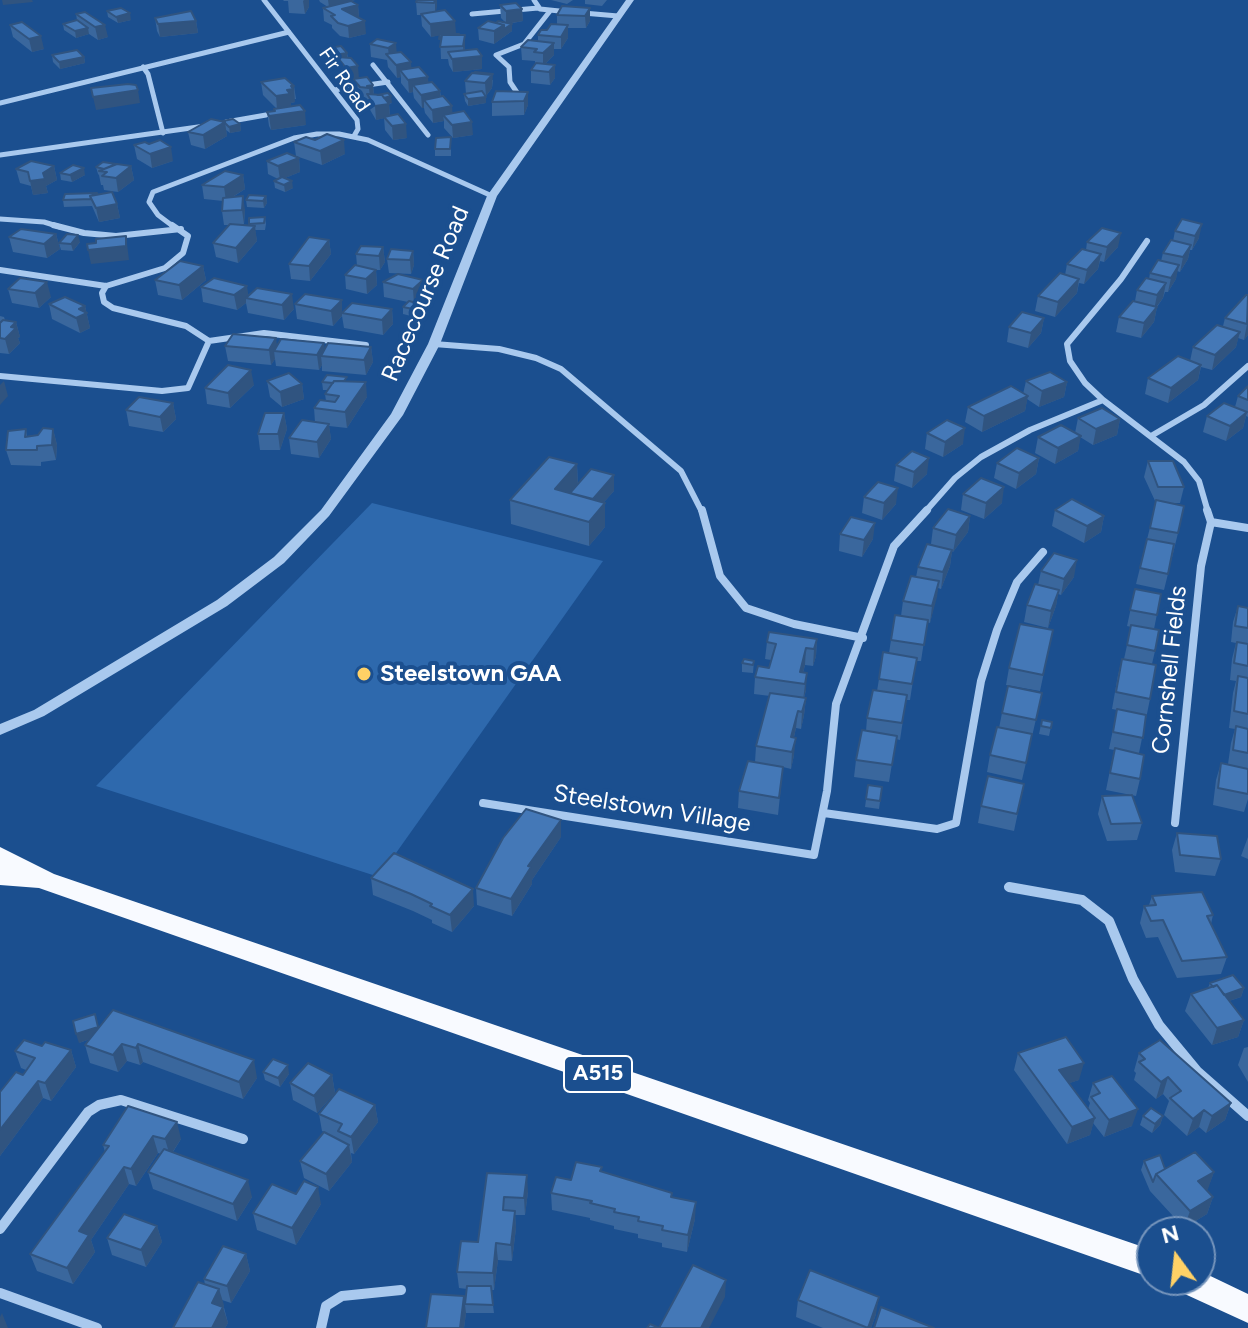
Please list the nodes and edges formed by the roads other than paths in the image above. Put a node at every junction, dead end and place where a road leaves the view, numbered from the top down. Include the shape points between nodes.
1 (264, 0) edge
2 (534, 0) edge
3 (630, 0) edge
4 (538, 8) junction
5 (462, 11) dead end
6 (550, 11) junction
7 (618, 16) junction
8 (289, 32) junction
9 (373, 65) dead end
10 (143, 67) junction
11 (388, 82) junction
12 (334, 90) junction
13 (518, 94) edge
14 (0, 103) edge
15 (266, 115) edge
16 (415, 119) junction
17 (401, 122) edge
18 (222, 123) edge
19 (207, 125) edge
20 (163, 133) junction
21 (428, 135) dead end
22 (354, 136) junction
23 (0, 155) edge
24 (492, 196) junction
25 (0, 219) edge
26 (181, 229) junction
27 (1147, 241) dead end
28 (0, 270) edge
29 (106, 286) junction
30 (209, 341) junction
31 (434, 344) junction
32 (366, 345) edge
33 (1248, 366) edge
34 (0, 376) edge
35 (1103, 400) junction
36 (1151, 436) junction
37 (1211, 522) junction
38 (1248, 528) edge
39 (1043, 552) dead end
40 (863, 638) junction
41 (39, 713) junction
42 (0, 730) edge
43 (0, 741) edge
44 (483, 803) dead end
45 (824, 813) junction
46 (1175, 823) dead end
47 (0, 856) edge
48 (0, 876) edge
49 (45, 881) junction
50 (1009, 887) dead end
51 (1248, 1116) edge
52 (243, 1139) dead end
53 (0, 1229) edge
54 (1136, 1258) edge
55 (1216, 1287) edge
56 (401, 1290) dead end
57 (0, 1293) edge
58 (1216, 1294) edge
59 (1248, 1298) edge
60 (1248, 1309) edge
61 (97, 1328) edge
62 (321, 1328) edge

1 - 8 street, Fir Road
2 - 4 street
3 - 7 street, Racecourse Road
4 - 5 street via 472,17
4 - 6 street
6 - 7 street
6 - 13 street via 524,44 496,55 509,67
7 - 24 street, Racecourse Road
8 - 10 street
8 - 12 street, Fir Road
9 - 11 street
10 - 14 street
10 - 20 street
11 - 12 street
11 - 16 street
12 - 22 street, Fir Road via 357,120
15 - 18 street
16 - 17 street
16 - 21 street
19 - 20 street
20 - 23 street
22 - 24 street, Fir Road
22 - 26 street via 294,138 153,192 149,202 158,215
24 - 31 street, Racecourse Road
25 - 26 street via 116,236
26 - 29 street via 188,242 165,268
27 - 35 street, Cornshell Fields via 1067,344 1070,361
28 - 29 street
29 - 30 street via 104,302 113,308 186,326
30 - 32 street via 264,333
30 - 34 street via 188,388 162,391
31 - 40 street via 499,349 561,369 681,471 702,510 720,576 746,608
31 - 41 street, Racecourse Road via 397,415 325,513 279,560 222,603
33 - 36 street via 1204,405
35 - 36 street, Cornshell Fields
35 - 40 street via 1030,430 955,478 894,546
36 - 37 street, Cornshell Fields via 1199,481
37 - 38 street
37 - 46 street, Cornshell Fields via 1201,566
39 - 45 street via 1017,582 997,630 981,681 956,823 937,829
40 - 45 street via 836,704
41 - 42 street, Racecourse Road
41 - 43 street, Racecourse Road
44 - 45 street, Steelstown Village via 814,855
47 - 49 highway, A515
48 - 49 highway, A515
49 - 54 highway, A515
50 - 51 street via 1082,900 1109,921 1159,1025 1197,1071
52 - 53 street via 121,1100 99,1105 88,1112
55 - 59 highway
56 - 62 street via 342,1296 326,1306
57 - 61 street
58 - 60 highway

